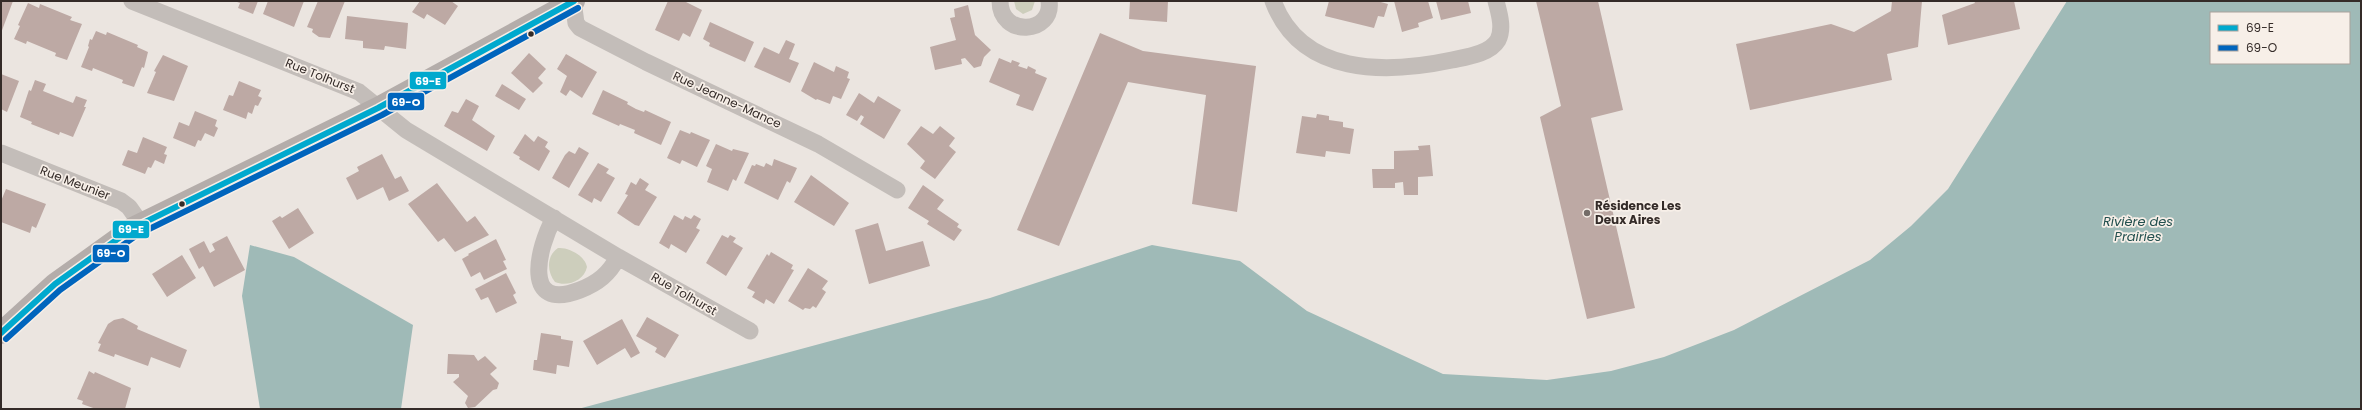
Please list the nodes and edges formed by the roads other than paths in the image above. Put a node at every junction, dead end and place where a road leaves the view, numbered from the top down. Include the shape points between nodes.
1 (132, 1) edge
2 (574, 1) edge
3 (1000, 1) edge
4 (1048, 1) edge
5 (1273, 1) edge
6 (1496, 1) edge
7 (378, 108) junction
8 (1, 153) edge
9 (897, 190) dead end
10 (554, 218) junction
11 (140, 224) junction
12 (618, 257) junction
13 (750, 331) dead end
14 (1, 333) edge

1 - 7 street, Rue Tolhurst via 352,88
2 - 7 street
2 - 9 street, Rue Jeanne-Mance via 576,23 580,28 818,144
3 - 4 street via 1006,19 1025,28 1044,20 1049,10
5 - 6 street via 1290,30 1319,54 1339,63 1378,68 1440,62 1488,49 1495,44 1500,34
7 - 10 street, Rue Tolhurst via 406,130
7 - 11 street
8 - 11 street, Rue Meunier via 121,201 129,207
10 - 12 street, Rue Tolhurst
10 - 12 street via 545,234 539,254 539,280 547,292 555,295 567,294 593,284 605,276
11 - 14 street via 55,284
12 - 13 street, Rue Tolhurst

